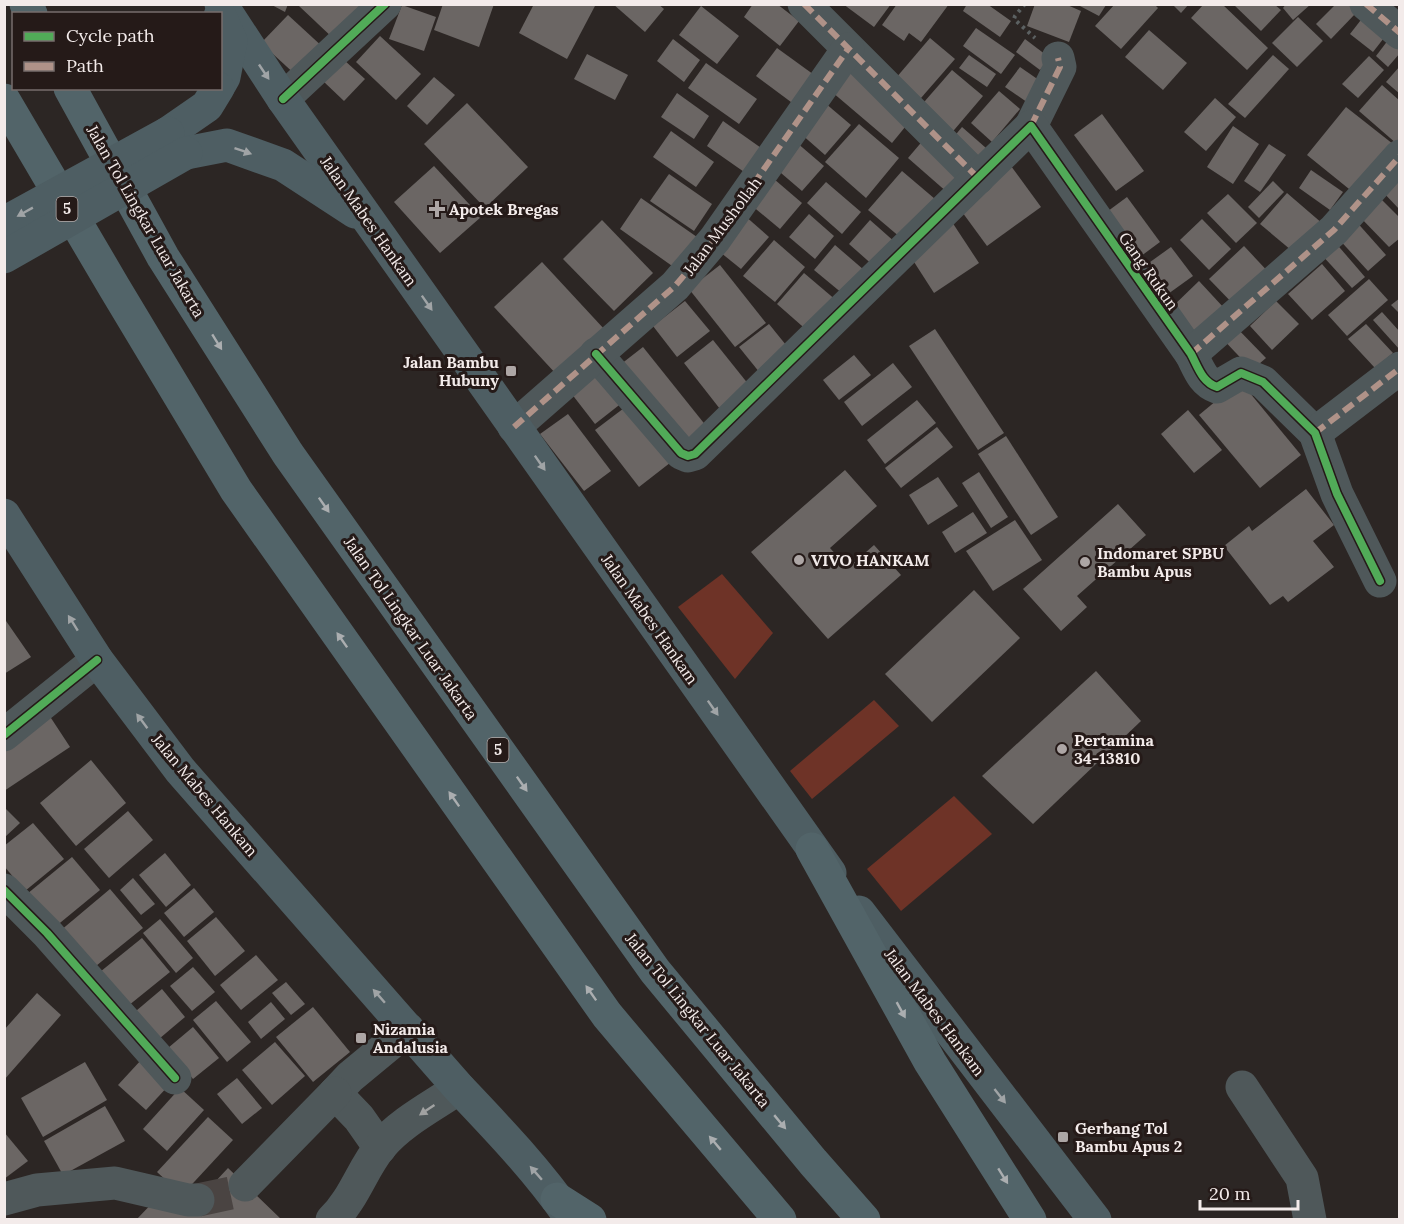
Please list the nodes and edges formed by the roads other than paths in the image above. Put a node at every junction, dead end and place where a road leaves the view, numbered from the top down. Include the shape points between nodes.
1 (221, 4) edge
2 (385, 4) edge
3 (804, 4) edge
4 (1366, 4) edge
5 (222, 20) edge
6 (1400, 33) edge
7 (848, 49) junction
8 (1058, 58) road end
9 (222, 80) edge
10 (71, 90) edge
11 (217, 90) edge
12 (283, 99) junction
13 (4, 100) edge
14 (1031, 126) junction
15 (177, 143) junction
16 (1400, 156) edge
17 (978, 178) junction
18 (369, 221) junction
19 (4, 223) edge
20 (4, 257) edge
21 (596, 354) junction
22 (1191, 354) junction
23 (1400, 368) edge
24 (514, 427) junction
25 (1315, 433) junction
26 (4, 515) edge
27 (1380, 581) dead end
28 (96, 660) junction
29 (4, 735) edge
30 (812, 849) junction
31 (4, 890) edge
32 (408, 1029) junction
33 (176, 1078) dead end
34 (1242, 1087) dead end
35 (459, 1088) junction
36 (335, 1093) junction
37 (380, 1148) junction
38 (245, 1185) tunnel mouth
39 (4, 1199) edge
40 (198, 1200) tunnel mouth
41 (565, 1209) edge
42 (332, 1220) edge
43 (590, 1220) edge
44 (780, 1220) edge
45 (864, 1220) edge
46 (1030, 1220) edge
47 (1095, 1220) edge
48 (1310, 1220) edge

1 -> 12 main road, Jalan Mabes Hankam
2 - 12 street
3 - 7 street
4 - 6 street
5 - 9 main road via 231,41
7 - 17 street
7 - 21 street, Jalan Mushollah via 696,264
8 - 14 street via 1060,67
10 -> 45 highway, Jalan Tol Lingkar Luar Jakarta / 5 via 163,257 288,453 655,971
11 - 15 main road
12 - 18 main road, Jalan Mabes Hankam
44 -> 13 highway, 5 via 607,1016 236,490
14 - 17 street
14 - 22 street, Gang Rukun
15 -> 18 main road via 226,145 284,165
15 -> 19 main road, bridge
15 - 20 main road, bridge
16 - 22 street via 1335,230
17 - 21 street via 695,454 681,453
18 -> 24 main road, Jalan Mabes Hankam
21 - 24 street, Jalan Mushollah
22 - 25 street, Gang Rukun via 1210,385 1217,387 1241,374 1263,382
23 - 25 street
24 -> 30 main road, Jalan Mabes Hankam
25 - 27 street via 1337,494
28 -> 26 main road, Jalan Mabes Hankam
28 - 29 street
32 -> 28 main road, Jalan Mabes Hankam via 180,770
30 -> 46 highway via 930,1062
30 -> 47 main road, Jalan Mabes Hankam
31 - 33 street
32 - 35 main road, Jalan Mabes Hankam
32 - 36 street
34 - 48 street via 1302,1178
35 -> 37 street via 395,1132
41 -> 35 main road, Jalan Mabes Hankam
36 - 37 street
36 - 38 street
37 - 42 street via 343,1209
39 - 40 street via 37,1190 115,1183
41 - 43 highway

